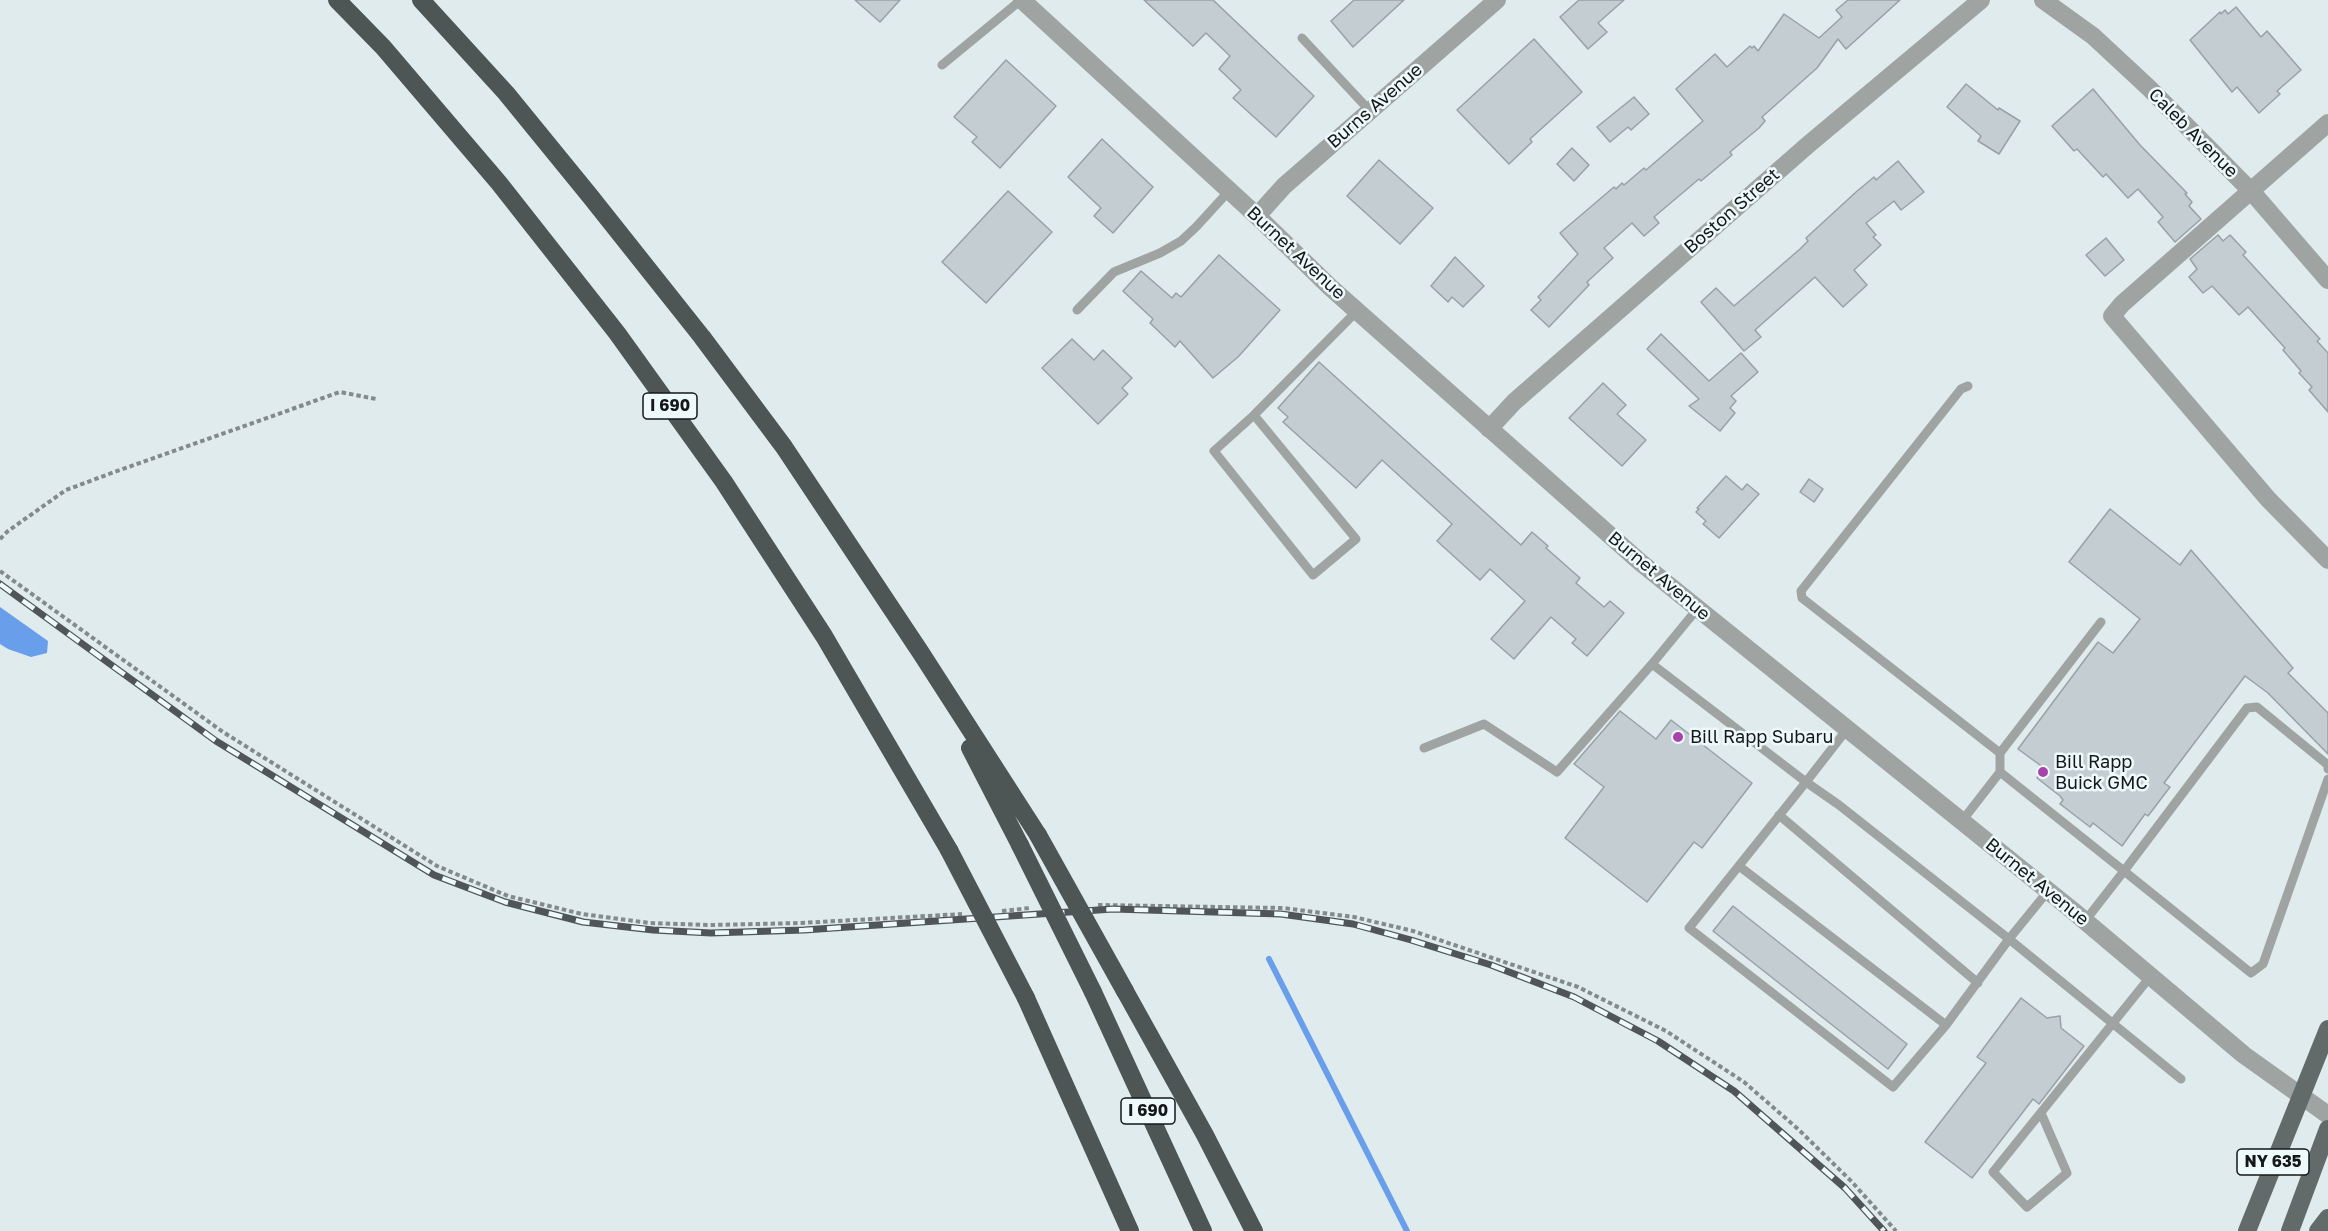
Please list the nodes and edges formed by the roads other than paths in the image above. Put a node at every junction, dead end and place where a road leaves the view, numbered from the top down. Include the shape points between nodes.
1 (337, 0) edge
2 (421, 0) edge
3 (1021, 0) edge
4 (1497, 0) edge
5 (1982, 0) edge
6 (2043, 0) edge
7 (1302, 38) dead end
8 (942, 65) dead end
9 (1370, 111) junction
10 (2328, 123) edge
11 (1230, 191) junction
12 (2252, 192) junction
13 (1257, 216) junction
14 (2328, 280) edge
15 (1077, 310) dead end
16 (1357, 311) junction
17 (1968, 387) dead end
18 (1254, 415) junction
19 (1489, 429) junction
20 (2328, 560) edge
21 (1698, 608) junction
22 (2101, 622) dead end
23 (921, 653) junction
24 (1652, 664) junction
25 (1848, 728) junction
26 (1424, 748) dead end
27 (2000, 753) junction
28 (2328, 769) edge
29 (2000, 772) junction
30 (2328, 779) edge
31 (1806, 782) junction
32 (1779, 815) junction
33 (1962, 821) junction
34 (1739, 866) junction
35 (2124, 871) junction
36 (2048, 891) junction
37 (2085, 921) junction
38 (2009, 939) junction
39 (2150, 977) junction
40 (1978, 983) junction
41 (2114, 1024) junction
42 (1946, 1025) junction
43 (2328, 1029) edge
44 (2181, 1079) dead end
45 (2301, 1094) junction
46 (2041, 1113) junction
47 (2328, 1115) edge
48 (2328, 1129) edge
49 (2328, 1218) edge
50 (1130, 1231) edge
51 (1203, 1231) edge
52 (1254, 1231) edge
53 (2247, 1231) edge
54 (2290, 1231) edge
55 (2318, 1231) edge

1 - 50 highway, I 690, bridge via 383,47 499,183 617,333 724,482 824,636 949,850 1026,998
2 - 23 highway, I 690 via 506,93 702,337 784,447
3 - 8 lane
3 - 11 street, Burnet Avenue
4 - 9 street, Burns Avenue
5 - 19 street, Boston Street via 1800,152 1514,402
6 - 12 street, Caleb Avenue via 2093,36
7 - 9 lane
9 - 13 street, Burns Avenue via 1284,186
10 - 12 street
11 - 13 street, Burnet Avenue
11 - 15 lane via 1181,241 1114,272
12 - 14 street, Caleb Avenue
12 - 20 street via 2112,316 2268,498
13 - 16 street, Burnet Avenue
16 - 18 lane
16 - 19 street, Burnet Avenue
17 - 27 lane via 1961,389 1801,591 1802,598
18 - 18 lane via 1214,452 1313,575 1356,539
19 - 21 street, Burnet Avenue
21 - 24 lane
21 - 25 street, Burnet Avenue
22 - 27 lane
23 - 51 highway, I 690, bridge via 1093,992
23 - 52 highway, bridge via 1038,835
24 - 26 lane via 1557,772 1484,724
24 - 31 lane
25 - 31 lane
25 - 33 street, Burnet Avenue
27 - 29 lane
28 - 35 lane via 2328,765 2257,707 2247,708
29 - 33 lane
29 - 35 lane
30 - 35 lane via 2263,964 2251,973
31 - 32 lane
31 - 38 lane
32 - 34 lane
32 - 40 lane
33 - 36 street, Burnet Avenue
34 - 42 lane
34 - 42 lane via 1689,928 1893,1087
35 - 37 lane
36 - 37 street, Burnet Avenue
36 - 38 lane
37 - 39 street, Burnet Avenue
38 - 40 lane
38 - 41 lane
39 - 41 lane
39 - 45 street, Burnet Avenue via 2244,1055
40 - 42 lane
41 - 44 lane
41 - 46 lane
43 - 45 main road, NY 635
45 - 47 street, Burnet Avenue
45 - 53 main road, NY 635
46 - 46 lane via 2067,1173 2027,1207 1993,1172
48 - 54 main road, NY 635
49 - 55 main road

